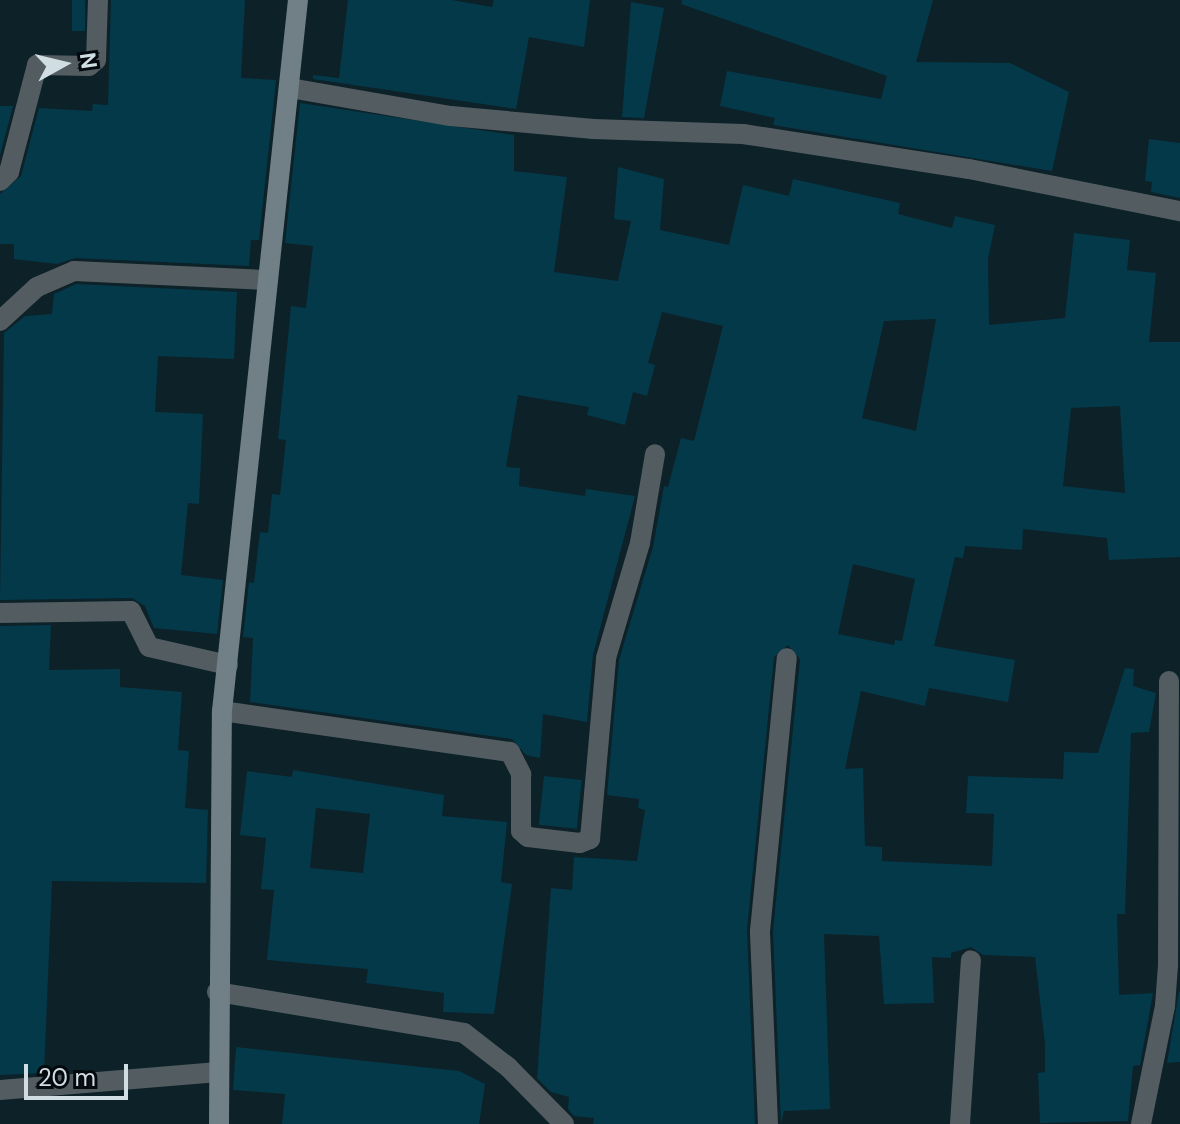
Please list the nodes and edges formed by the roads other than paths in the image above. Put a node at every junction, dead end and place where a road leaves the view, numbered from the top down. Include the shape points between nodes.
1 (98, 0) edge
2 (298, 0) edge
3 (290, 88) junction
4 (0, 181) edge
5 (1180, 211) edge
6 (265, 280) junction
7 (0, 321) edge
8 (655, 454) dead end
9 (0, 613) edge
10 (787, 658) dead end
11 (228, 665) junction
12 (1169, 681) dead end
13 (222, 711) junction
14 (971, 960) dead end
15 (217, 992) junction
16 (218, 1072) junction
17 (0, 1090) edge
18 (219, 1124) edge
19 (564, 1124) edge
20 (768, 1124) edge
21 (960, 1124) edge
22 (1141, 1124) edge

1 - 4 street via 96,60 89,66 43,61 35,67 9,172
2 - 3 main road
3 - 5 street via 451,116 770,138 969,169
3 - 6 main road
6 - 7 street via 74,271 37,287
6 - 11 main road
8 - 13 street via 640,543 606,658 590,839 580,843 528,837 521,831 521,774 510,752
9 - 11 street via 131,611 149,647
10 - 20 street via 760,931
11 - 13 main road
12 - 22 street via 1168,965
13 - 15 main road
14 - 21 street
15 - 16 main road
15 - 19 street via 464,1033 508,1067
16 - 17 street
16 - 18 main road

